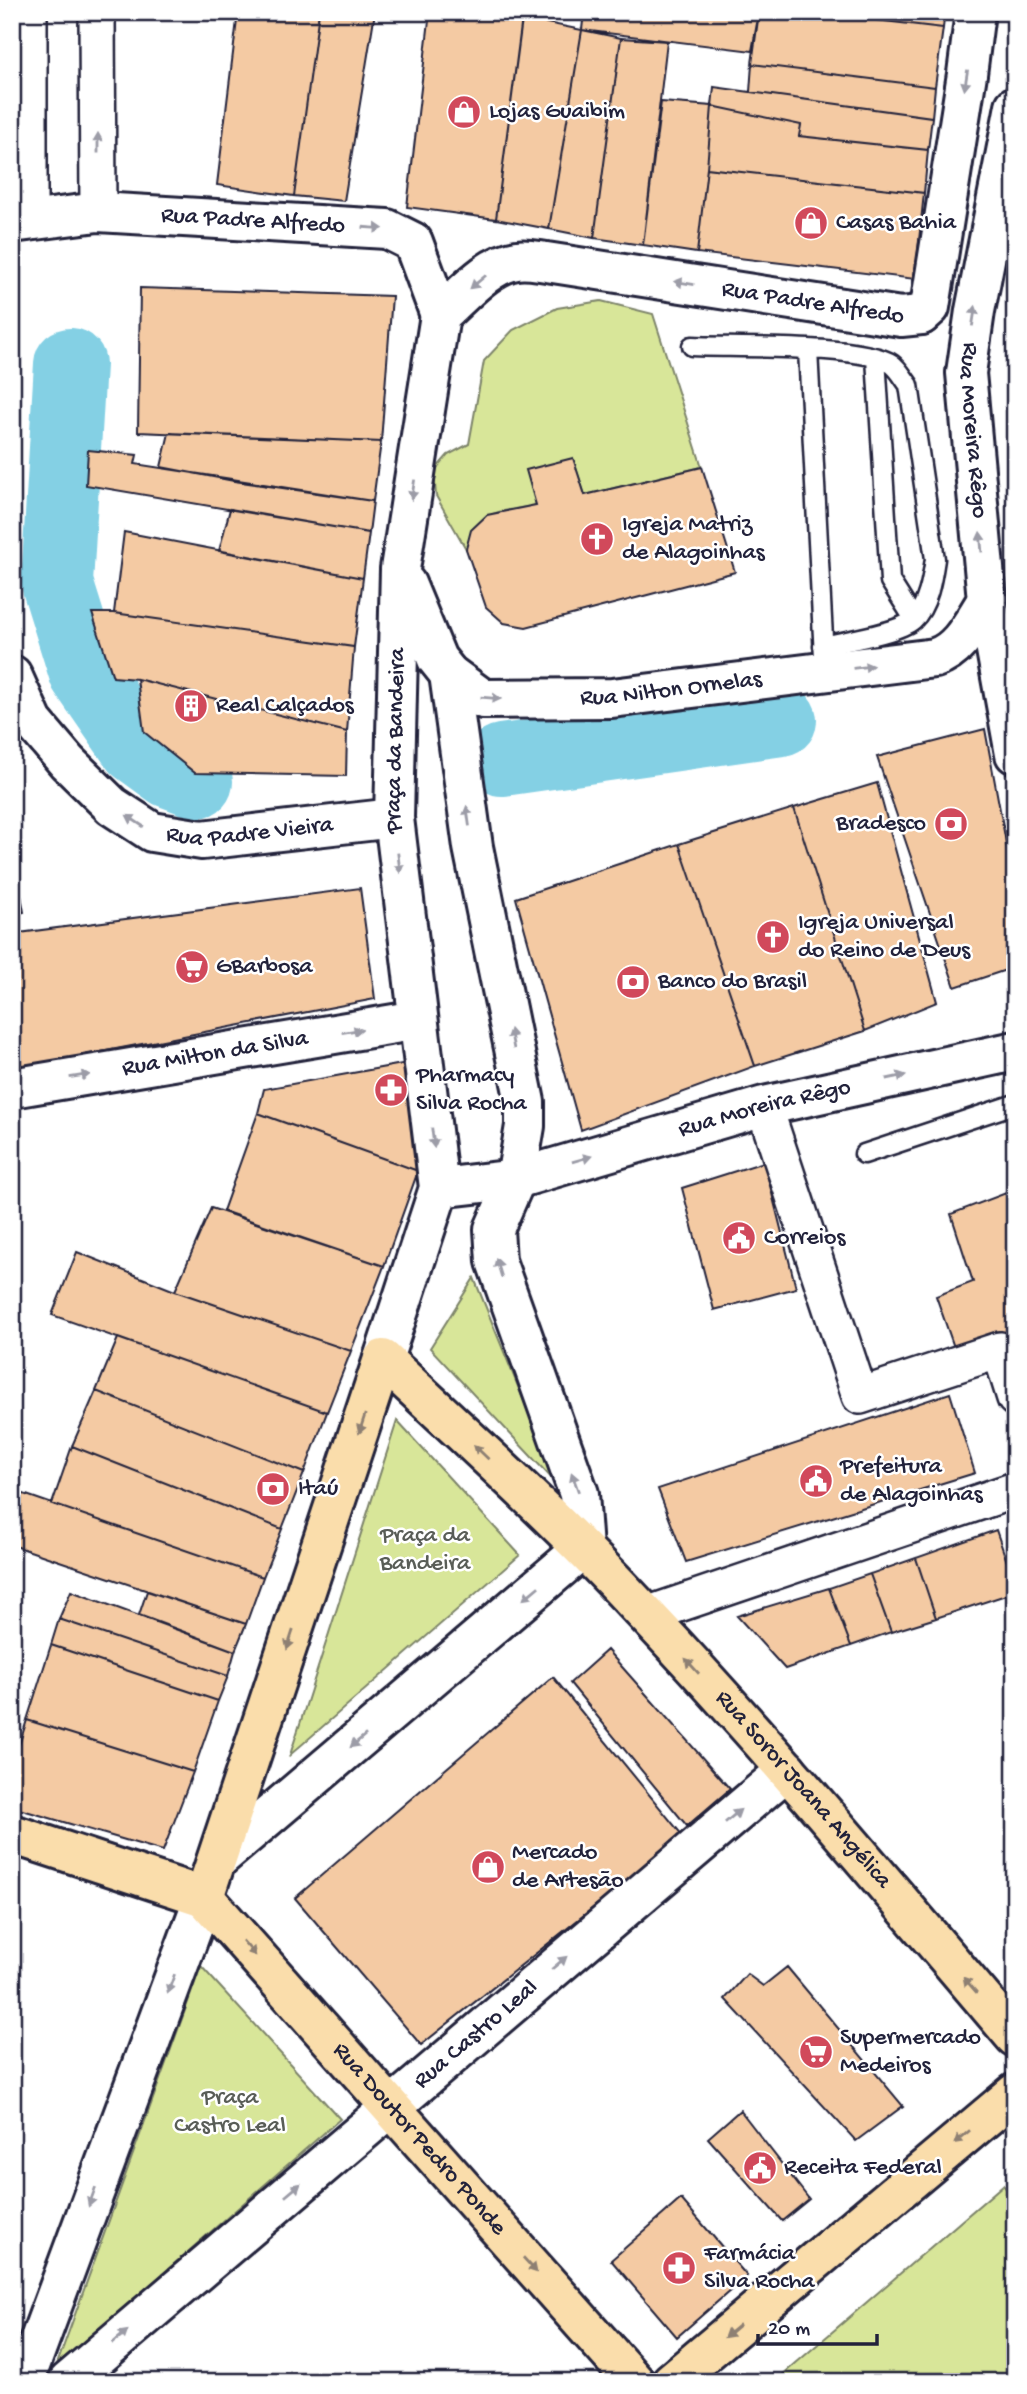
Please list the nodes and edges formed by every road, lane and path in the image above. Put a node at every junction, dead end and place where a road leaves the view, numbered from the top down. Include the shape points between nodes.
1 (29, 12) edge
2 (97, 12) edge
3 (975, 12) edge
4 (1015, 106) edge
5 (98, 212) junction
6 (21, 222) edge
7 (440, 315) junction
8 (921, 315) junction
9 (692, 346) dead end
10 (808, 350) junction
11 (876, 358) junction
12 (966, 373) junction
13 (400, 569) junction
14 (987, 600) junction
15 (914, 619) junction
16 (824, 659) junction
17 (449, 674) junction
18 (12, 676) edge
19 (1015, 754) edge
20 (394, 818) junction
21 (418, 1020) junction
22 (1015, 1051) edge
23 (12, 1088) edge
24 (1015, 1104) edge
25 (764, 1106) junction
26 (864, 1154) dead end
27 (516, 1179) junction
28 (439, 1188) junction
29 (383, 1359) junction
30 (1015, 1398) edge
31 (1015, 1490) edge
32 (583, 1549) junction
33 (646, 1615) junction
34 (787, 1770) junction
35 (12, 1834) edge
36 (217, 1860) junction
37 (204, 1897) junction
38 (1015, 2036) edge
39 (1015, 2093) edge
40 (389, 2107) junction
41 (24, 2382) edge
42 (68, 2382) edge
43 (635, 2382) edge
44 (671, 2382) edge

1 - 6 street
5 -> 2 street
3 -> 8 main road via 930,307
12 -> 4 main road, Rua Moreira Rêgo
5 - 6 main road, Rua Padre Alfredo
5 -> 7 main road, Rua Padre Alfredo via 387,229 413,242
8 -> 7 main road, Rua Padre Alfredo via 901,317 518,260 486,275
7 -> 13 main road, Praça da Bandeira
8 - 12 main road
9 - 10 lane
10 - 11 lane
10 - 16 lane
11 - 15 lane via 890,581
11 - 15 lane via 893,365 909,385 935,559 931,585
14 -> 12 main road, Rua Moreira Rêgo
13 - 17 main road, Rua Nilton Ornelas via 437,659
13 - 20 main road, Praça da Bandeira
16 -> 14 main road, Rua Nilton Ornelas via 946,655
14 - 19 main road, Rua Moreira Rêgo
15 - 16 lane
17 -> 16 main road, Rua Nilton Ornelas via 483,699 611,698
27 -> 17 main road, Praça da Bandeira via 525,1102 473,847
20 -> 18 main road, Rua Padre Vieira via 202,840 152,832 112,806 67,762 33,722
20 -> 21 main road, Praça da Bandeira
23 -> 21 main road, Rua Milton da Silva
21 -> 28 main road, Praça da Bandeira
25 -> 22 main road, Rua Moreira Rêgo
24 - 26 lane
27 -> 25 main road, Rua Moreira Rêgo
25 - 30 street via 860,1396 1000,1350
27 - 28 main road, Rua Moreira Rêgo
32 -> 27 main road, Praça da Bandeira via 579,1494 496,1261 494,1229
28 - 29 main road, Praça da Bandeira
32 -> 29 main road
29 -> 36 main road, Praça da Bandeira
31 - 33 street
32 - 33 main road, Rua Soror Joana Angélica
32 -> 36 main road
34 -> 33 main road, Rua Soror Joana Angélica
38 -> 34 main road, Rua Soror Joana Angélica
40 -> 34 main road, Rua Castro Leal
35 - 37 main road
36 - 37 main road, Praça da Bandeira
37 -> 40 main road, Rua Doutor Pedro Ponde
37 -> 41 main road
39 -> 44 main road
42 -> 40 main road, Rua Castro Leal
40 -> 43 main road, Rua Doutor Pedro Ponde

